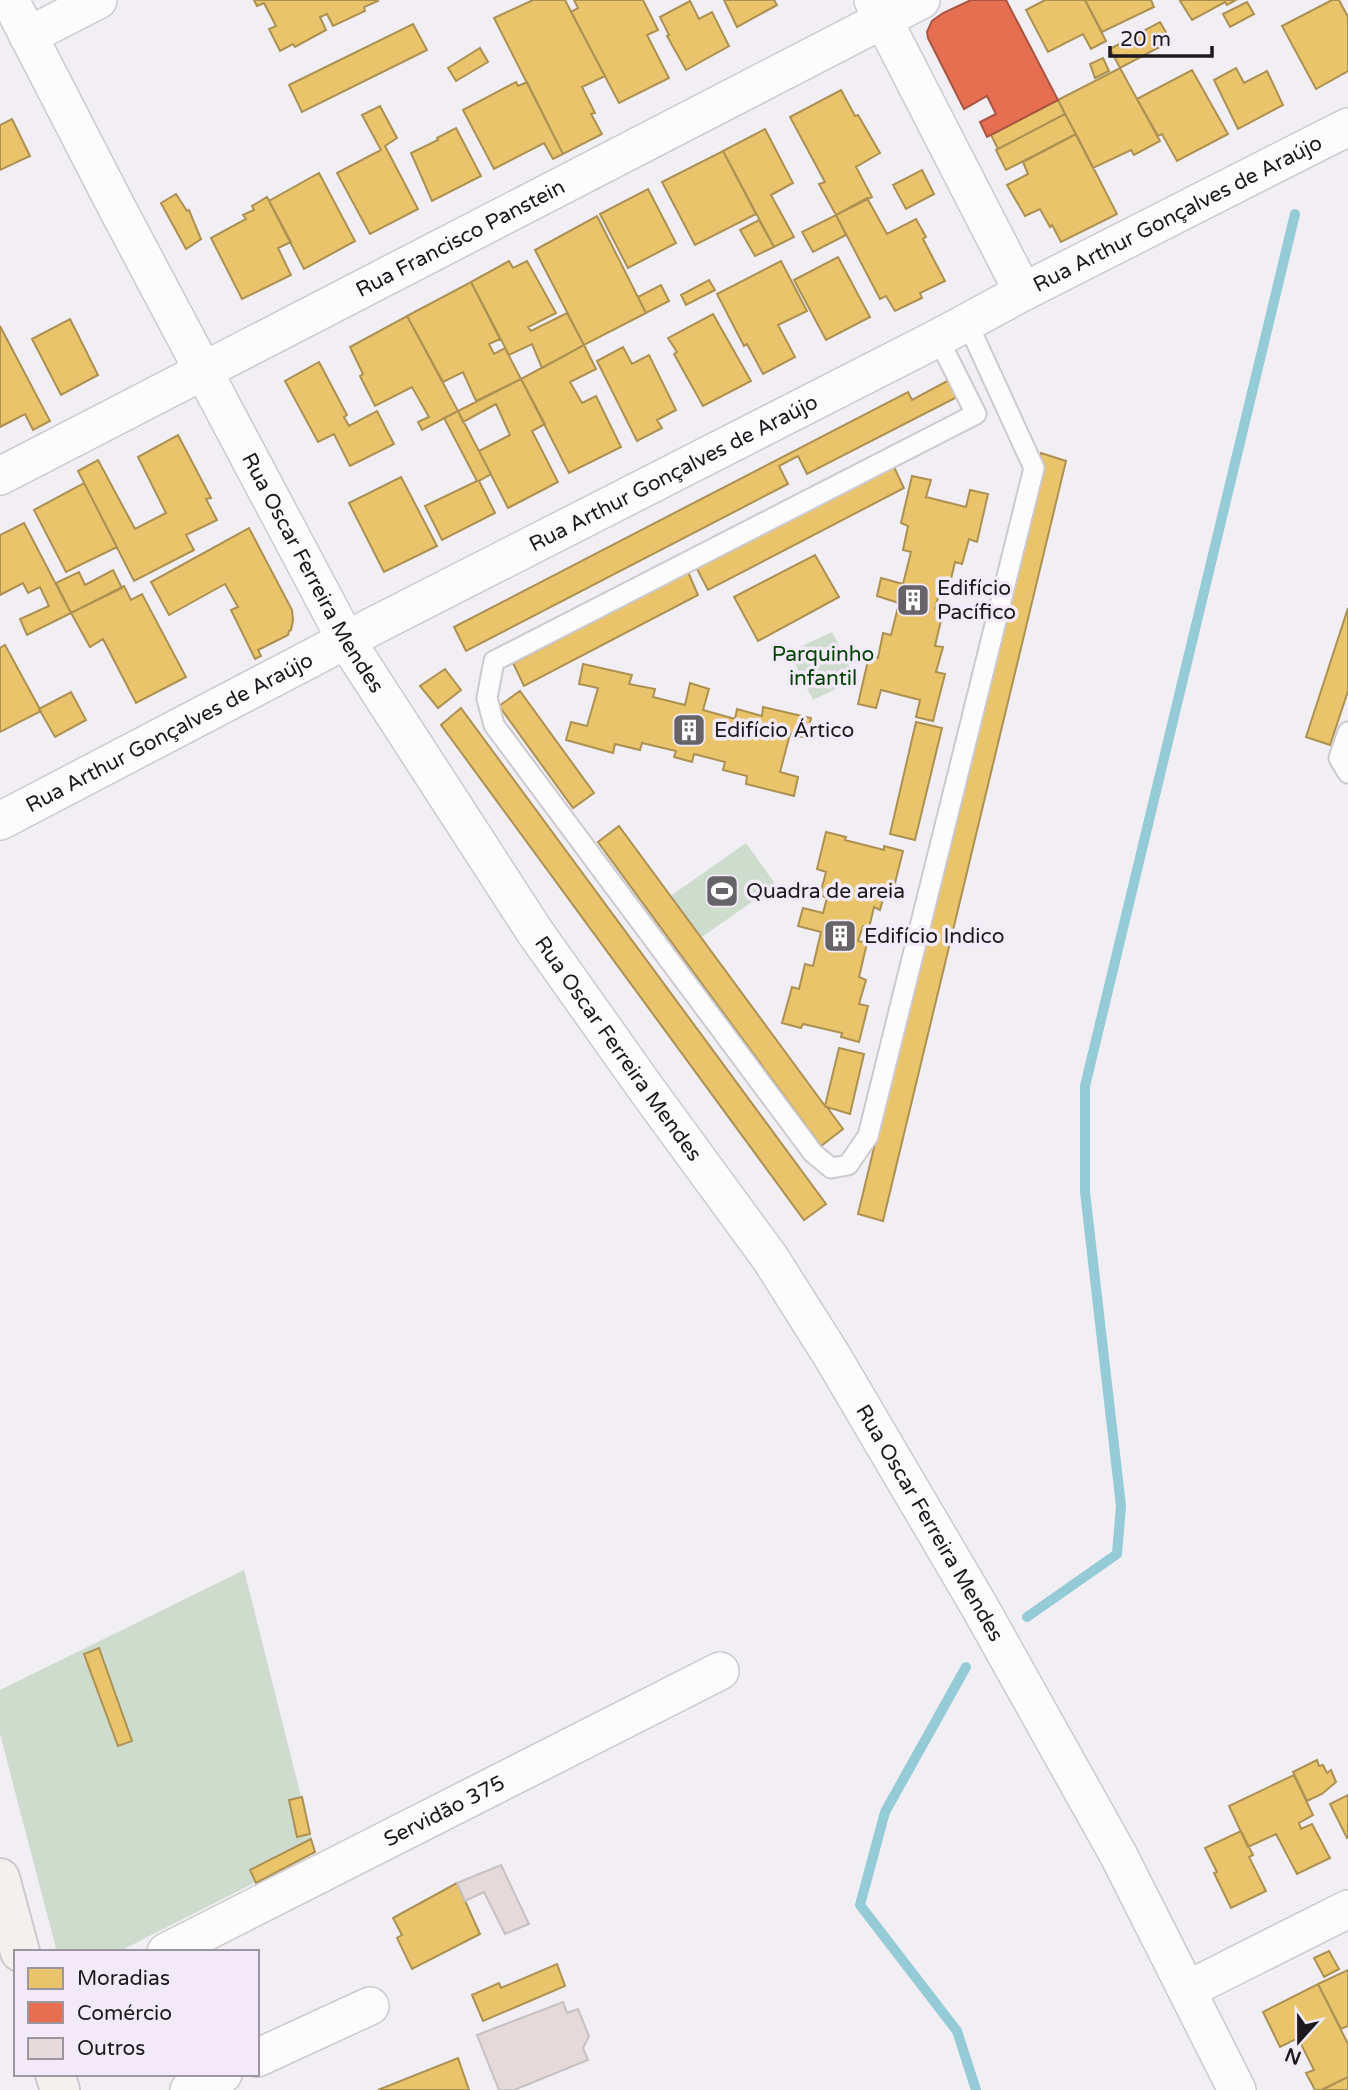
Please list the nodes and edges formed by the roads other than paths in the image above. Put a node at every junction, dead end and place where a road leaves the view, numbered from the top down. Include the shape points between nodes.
1 (10, 0) edge
2 (98, 0) edge
3 (921, 0) edge
4 (878, 10) edge
5 (28, 36) junction
6 (1348, 127) edge
7 (1023, 292) junction
8 (953, 330) junction
9 (204, 372) junction
10 (0, 476) edge
11 (346, 640) junction
12 (1348, 732) edge
13 (1348, 773) edge
14 (0, 821) edge
15 (720, 1671) dead end
16 (0, 1878) edge
17 (1348, 1909) edge
18 (19, 1950) edge
19 (170, 1950) edge
20 (1187, 1990) junction
21 (370, 2006) dead end
22 (259, 2057) edge
23 (219, 2076) edge
24 (189, 2090) edge
25 (1237, 2090) edge

1 - 5 street, Rua Oscar Ferreira Mendes
2 - 5 street
3 - 4 street, Rua Francisco Panstein
4 - 7 street
4 - 9 street, Rua Francisco Panstein
5 - 9 street, Rua Oscar Ferreira Mendes
6 - 7 street, Rua Arthur Gonçalves de Araújo
7 - 8 street, Rua Arthur Gonçalves de Araújo
8 - 8 lane via 976,414 494,660 487,698 494,725 813,1153 831,1168 848,1164 868,1136 1034,468
8 - 11 street, Rua Arthur Gonçalves de Araújo
9 - 10 street, Rua Francisco Panstein
9 - 11 street, Rua Oscar Ferreira Mendes
11 - 14 street, Rua Arthur Gonçalves de Araújo
11 - 20 street, Rua Oscar Ferreira Mendes via 536,932 770,1258 832,1356 978,1604 1119,1856
12 - 13 lane via 1339,758
15 - 19 street, Servidão 375
16 - 18 main road
17 - 20 street
20 - 25 street, Rua Oscar Ferreira Mendes
21 - 22 street
23 - 24 street

